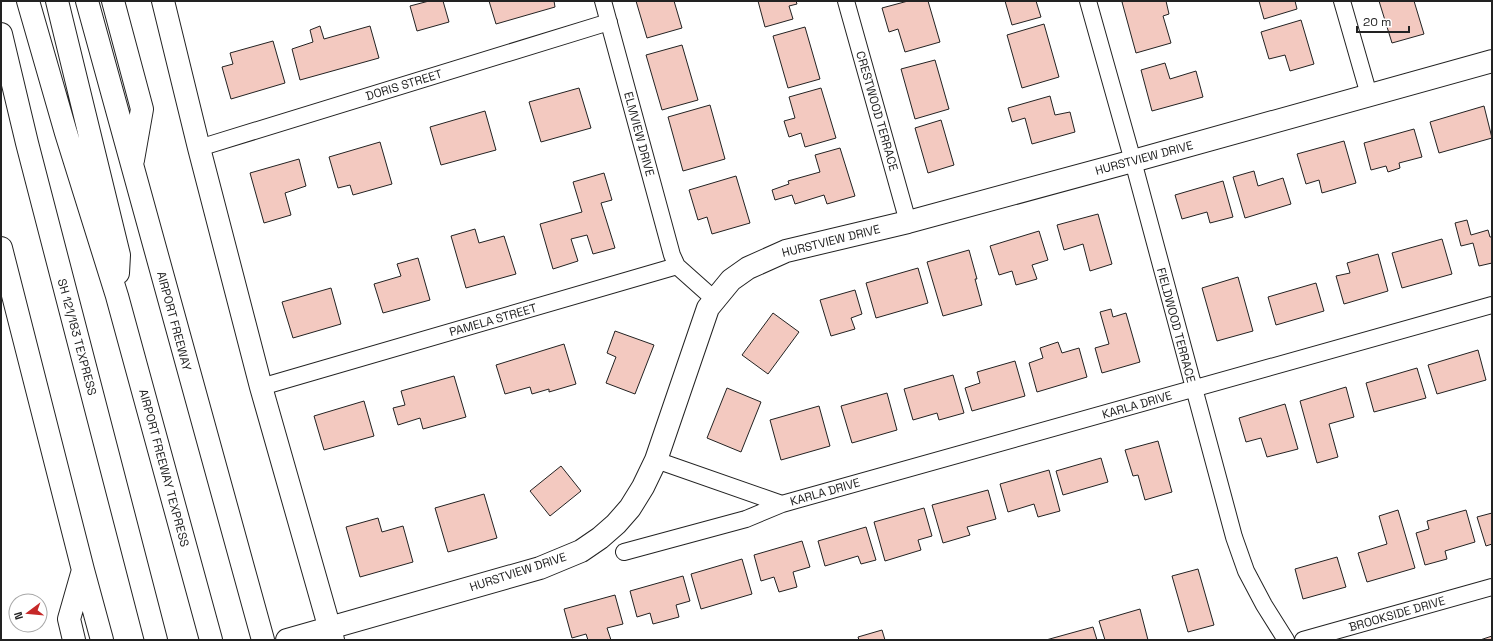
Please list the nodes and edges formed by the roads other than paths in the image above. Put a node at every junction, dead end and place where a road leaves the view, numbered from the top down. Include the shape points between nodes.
1 (28, 1) edge
2 (57, 1) edge
3 (87, 1) edge
4 (113, 1) edge
5 (162, 1) edge
6 (603, 1) edge
7 (846, 1) edge
8 (1088, 1) edge
9 (1342, 1) edge
10 (609, 22) junction
11 (1, 34) edge
12 (1492, 61) edge
13 (1369, 95) junction
14 (199, 148) junction
15 (1133, 161) junction
16 (132, 168) junction
17 (908, 222) junction
18 (1, 248) edge
19 (677, 266) junction
20 (117, 296) junction
21 (714, 299) junction
22 (1492, 305) edge
23 (261, 388) junction
24 (1193, 389) junction
25 (656, 460) junction
26 (782, 504) junction
27 (624, 552) dead end
28 (83, 570) junction
29 (1492, 587) edge
30 (331, 634) edge
31 (293, 638) edge
32 (74, 640) edge
33 (102, 640) edge
34 (156, 640) edge
35 (211, 640) edge
36 (262, 640) edge
37 (1286, 640) edge
38 (1303, 640) edge

1 - 20 main road
2 - 20 main road via 120,255
3 - 16 main road, AIRPORT FREEWAY
4 - 16 main road via 142,109
5 - 14 main road
6 - 10 street, ELMVIEW DRIVE
7 - 17 street, CRESTWOOD TERRACE
8 - 15 street, FIELDWOOD TERRACE
9 - 13 street
10 - 14 street, DORIS STREET
10 - 19 street, ELMVIEW DRIVE via 672,256
11 - 34 main road, SH 121/183 TEXPRESS via 30,158
12 - 13 main road, HURSTVIEW DRIVE
13 - 15 main road, HURSTVIEW DRIVE
14 - 23 main road
15 - 17 main road, HURSTVIEW DRIVE
15 - 24 street, FIELDWOOD TERRACE
16 - 36 main road, AIRPORT FREEWAY
17 - 21 main road, HURSTVIEW DRIVE via 786,251 748,268 731,280
18 - 28 main road
19 - 21 street
19 - 23 street, PAMELA STREET
20 - 35 main road, AIRPORT FREEWAY TEXPRESS
21 - 25 main road, HURSTVIEW DRIVE via 708,308
22 - 24 street, KARLA DRIVE
23 - 30 main road
24 - 26 street, KARLA DRIVE
24 - 37 street, FIELDWOOD TERRACE via 1234,537 1246,571
25 - 26 street, KARLA DRIVE
25 - 30 main road, HURSTVIEW DRIVE via 630,508 616,524 581,551 540,568
26 - 27 street, KARLA DRIVE via 746,519
28 - 32 main road via 69,619
28 - 33 main road
29 - 38 street, BROOKSIDE DRIVE
30 - 31 main road, HURSTVIEW DRIVE

